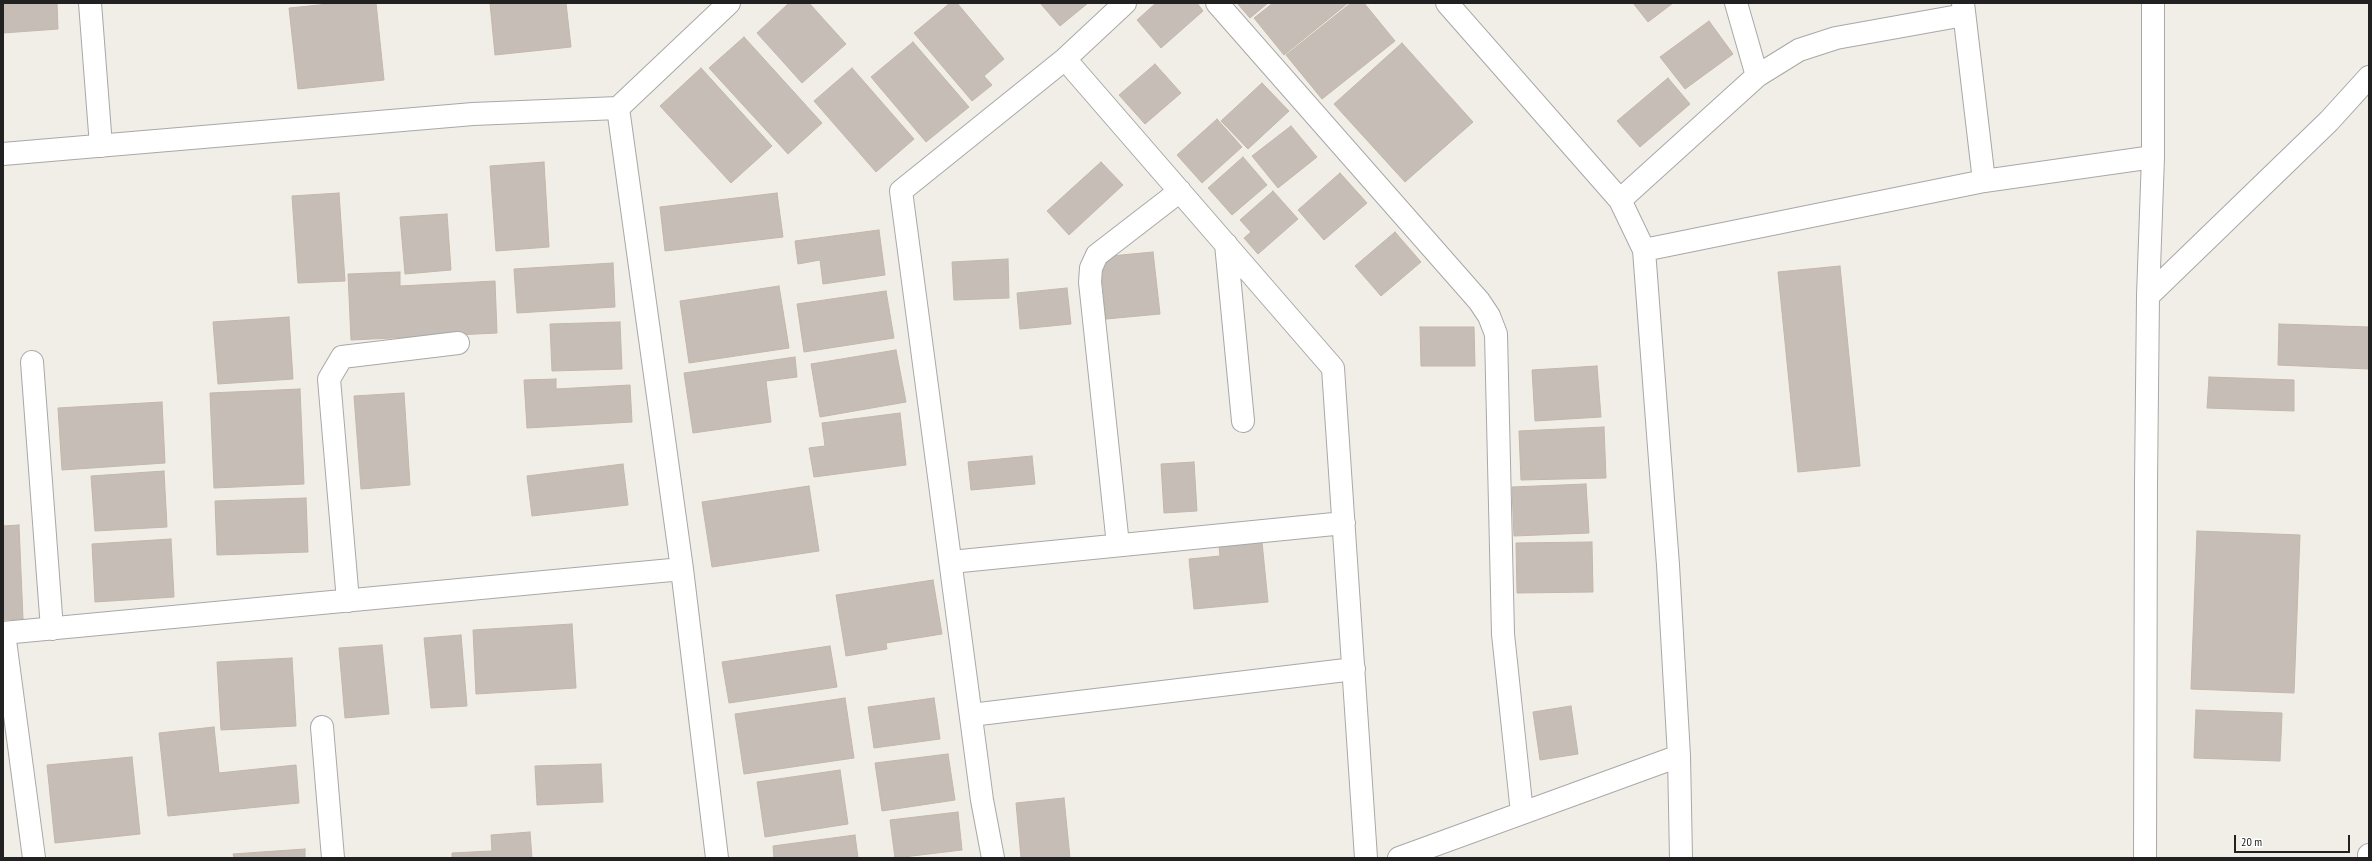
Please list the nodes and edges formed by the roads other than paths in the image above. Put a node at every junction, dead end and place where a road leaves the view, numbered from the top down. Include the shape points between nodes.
1 (90, 3) edge
2 (729, 3) edge
3 (1125, 3) edge
4 (1217, 3) edge
5 (1447, 3) edge
6 (1736, 3) edge
7 (2153, 3) edge
8 (1964, 9) edge
9 (1066, 59) junction
10 (1758, 76) junction
11 (2369, 77) edge
12 (618, 108) junction
13 (101, 146) junction
14 (3, 154) edge
15 (2153, 157) junction
16 (1984, 181) junction
17 (1180, 191) junction
18 (1620, 200) junction
19 (1226, 244) junction
20 (1644, 250) junction
21 (2148, 296) junction
22 (458, 343) dead end
23 (32, 362) dead end
24 (1243, 421) dead end
25 (1344, 523) junction
26 (1118, 545) junction
27 (951, 562) junction
28 (682, 569) junction
29 (348, 601) junction
30 (52, 629) junction
31 (4, 633) edge
32 (1354, 669) junction
33 (971, 715) junction
34 (322, 727) dead end
35 (1679, 756) junction
36 (1522, 813) junction
37 (34, 858) edge
38 (333, 858) edge
39 (716, 858) edge
40 (993, 858) edge
41 (1366, 858) edge
42 (1399, 858) edge
43 (1681, 858) edge
44 (2145, 858) edge

1 - 13 street
2 - 12 street
3 - 9 street
4 - 36 street via 1479,301 1489,316 1496,334 1503,634
5 - 18 street
6 - 10 street
7 - 15 street
8 - 10 street via 1836,38 1799,50
8 - 16 street
9 - 17 street
9 - 27 street via 901,191
10 - 18 street
11 - 21 street via 2329,121
12 - 13 street via 473,114
12 - 28 street
13 - 14 street
15 - 16 street
15 - 21 street
16 - 20 street
17 - 19 street
17 - 26 street via 1097,255 1091,268 1090,282
18 - 20 street
19 - 24 street
19 - 25 street via 1334,368
20 - 35 street via 1668,565
21 - 44 street
22 - 29 street via 342,357 329,379
23 - 30 street
25 - 26 street
25 - 32 street
26 - 27 street
27 - 33 street
28 - 29 street
28 - 39 street
29 - 30 street
30 - 31 street
31 - 37 street
32 - 33 street
32 - 41 street
33 - 40 street
34 - 38 street
35 - 36 street
35 - 43 street
36 - 42 street

